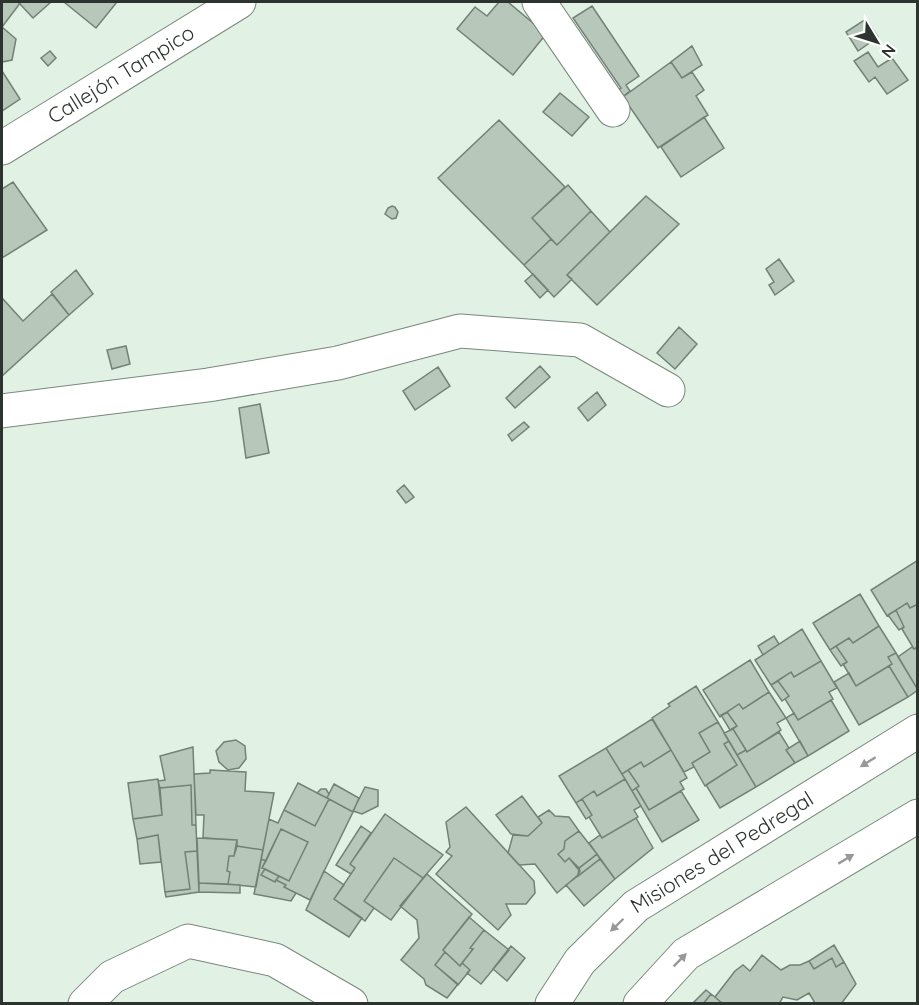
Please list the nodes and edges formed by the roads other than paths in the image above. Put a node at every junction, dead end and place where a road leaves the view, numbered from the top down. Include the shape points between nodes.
1 (239, 2) edge
2 (539, 2) edge
3 (613, 110) dead end
4 (2, 148) edge
5 (668, 390) dead end
6 (2, 411) edge
7 (918, 732) edge
8 (918, 816) edge
9 (85, 1004) edge
10 (351, 1004) edge
11 (552, 1004) edge
12 (640, 1004) edge

1 - 4 street, Callejón Tampico
2 - 3 street
5 - 6 street via 580,340 460,331 338,363 208,386
7 -> 11 street, Misiones del Pedregal via 636,906 580,961
12 -> 8 street via 686,954
9 - 10 street via 112,977 188,941 275,960

